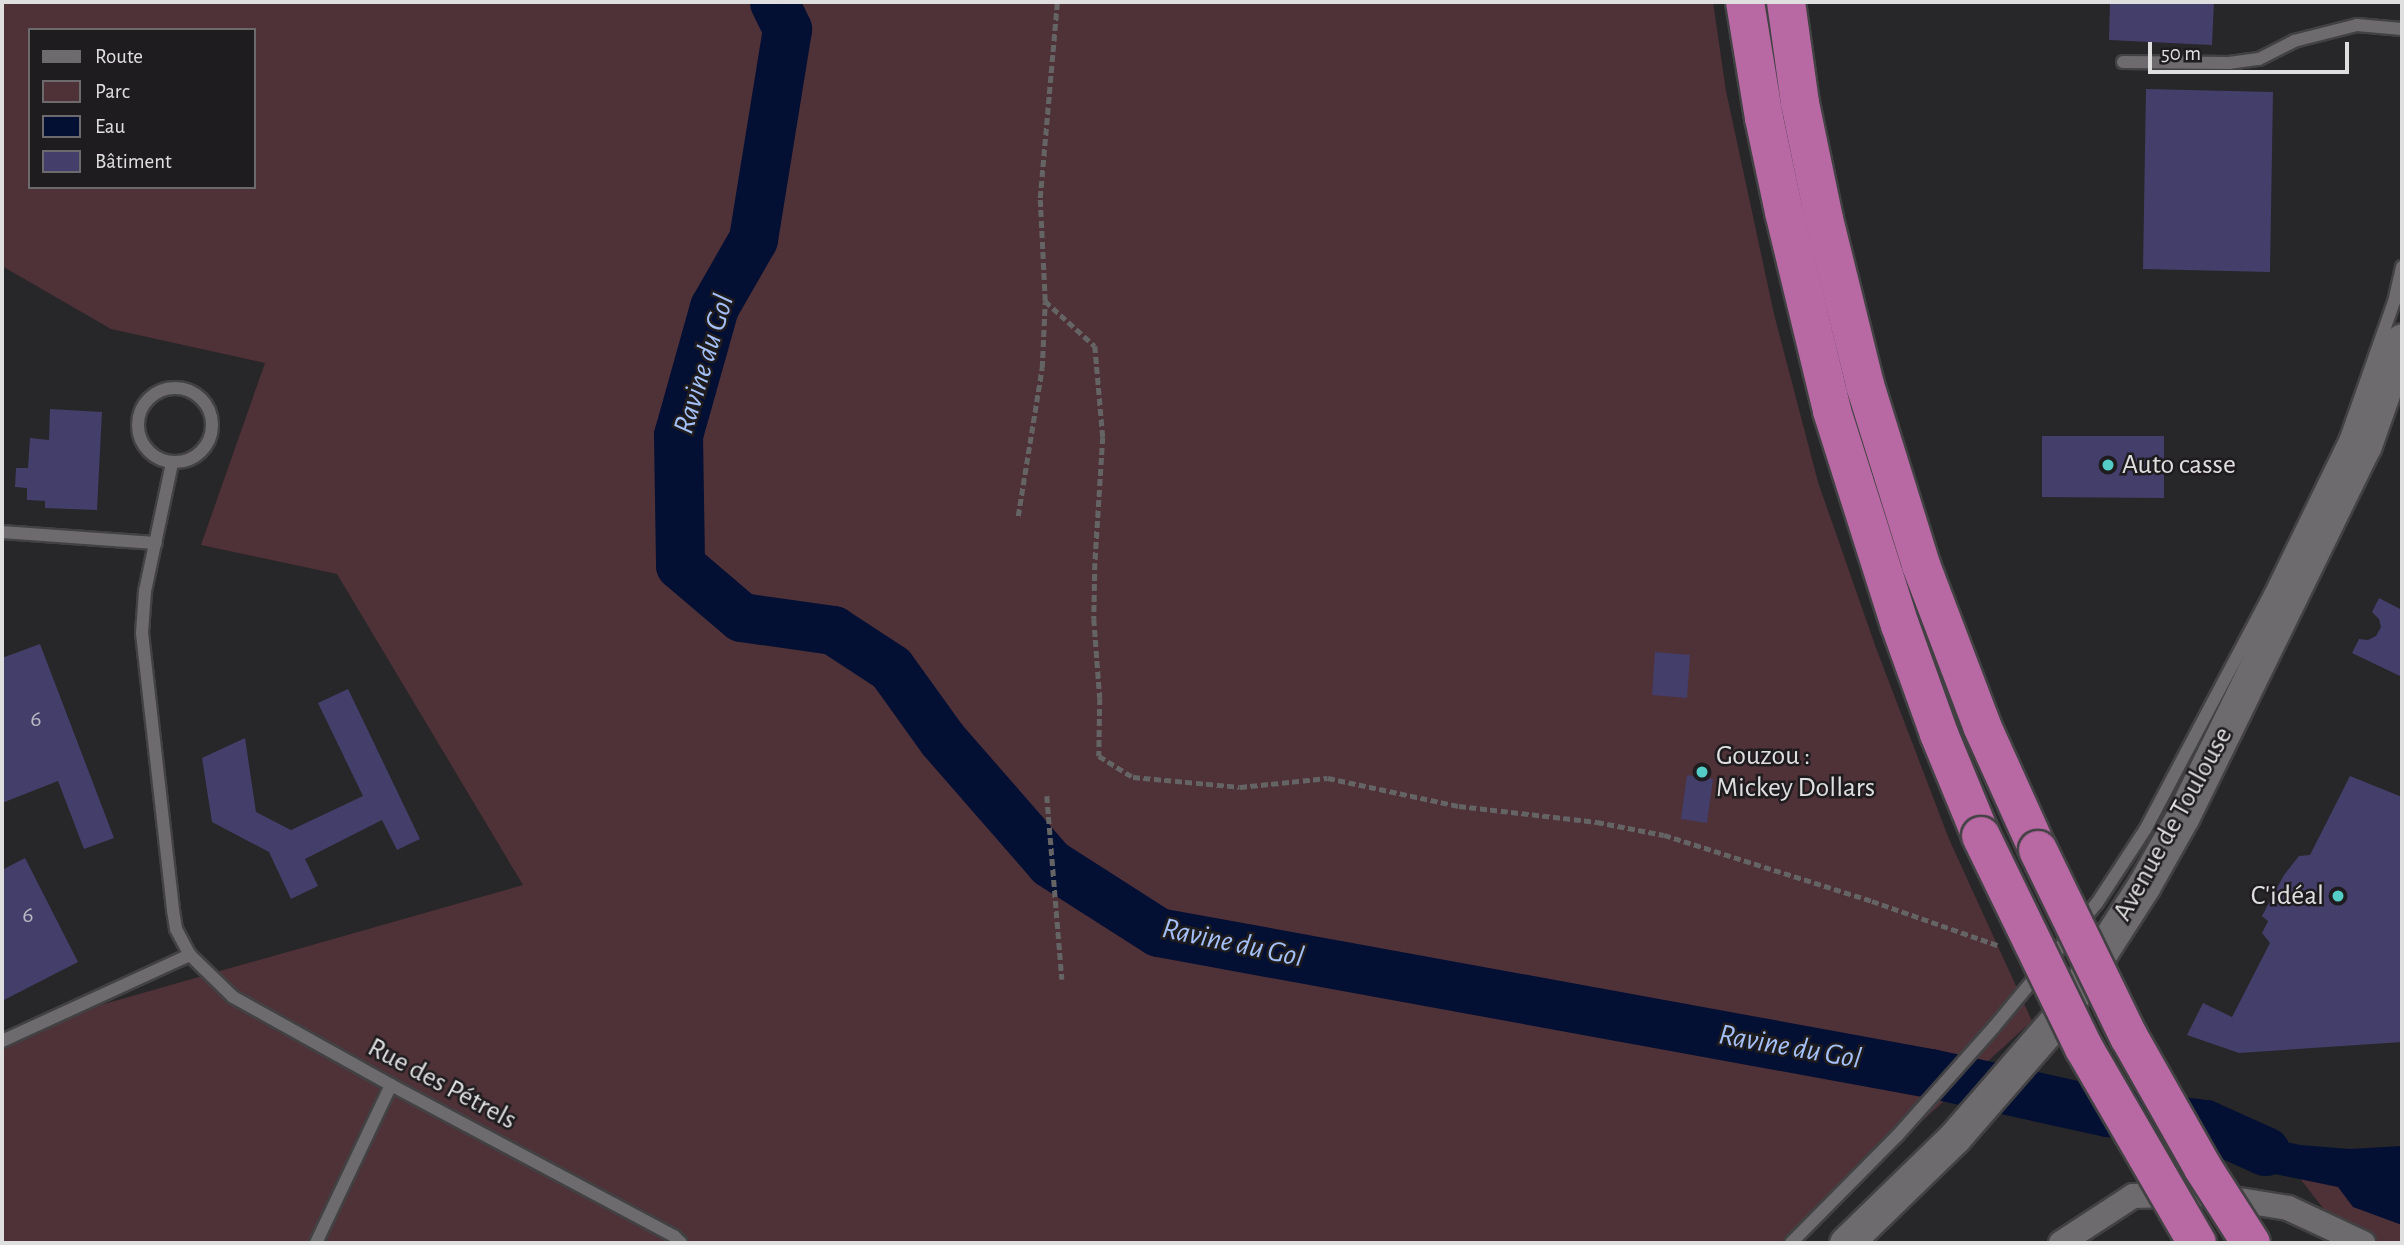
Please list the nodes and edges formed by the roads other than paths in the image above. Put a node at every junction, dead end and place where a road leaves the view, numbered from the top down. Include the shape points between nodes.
1 (1745, 2) edge
2 (1786, 2) edge
3 (2402, 29) edge
4 (2123, 62) dead end
5 (2402, 267) edge
6 (2402, 340) edge
7 (172, 463) junction
8 (2, 532) edge
9 (156, 543) junction
10 (190, 955) junction
11 (2, 1041) edge
12 (391, 1086) junction
13 (1856, 1241) edge
14 (316, 1243) edge
15 (681, 1243) edge
16 (1791, 1243) edge
17 (2062, 1243) edge
18 (2197, 1243) edge
19 (2251, 1243) edge
20 (2363, 1243) edge

1 - 18 highway, bridge via 1778,186 1832,411 1939,734 1980,836 2084,1048
2 - 19 highway, bridge via 1800,103 1824,219 1865,385 1921,565 1982,726 2129,1037
3 - 4 lane via 2357,26 2294,41 2259,59 2229,63
5 - 16 lane via 2346,438 2146,830 2097,903 1994,1027 1918,1113
6 - 13 main road, Avenue de Toulouse via 2365,445 2183,816 2144,885 2060,1016 1955,1139
7 - 7 lane via 203,451 213,419 206,403 178,387 147,399 138,414 137,430 144,446 156,458
7 - 9 lane, Rue des Pétrels
8 - 9 lane
9 - 10 lane, Rue des Pétrels via 142,633 173,910 176,929
10 - 11 lane
10 - 12 lane, Rue des Pétrels via 233,997
12 - 14 lane
12 - 15 lane, Rue des Pétrels
17 - 20 street via 2133,1196 2202,1194 2288,1208

